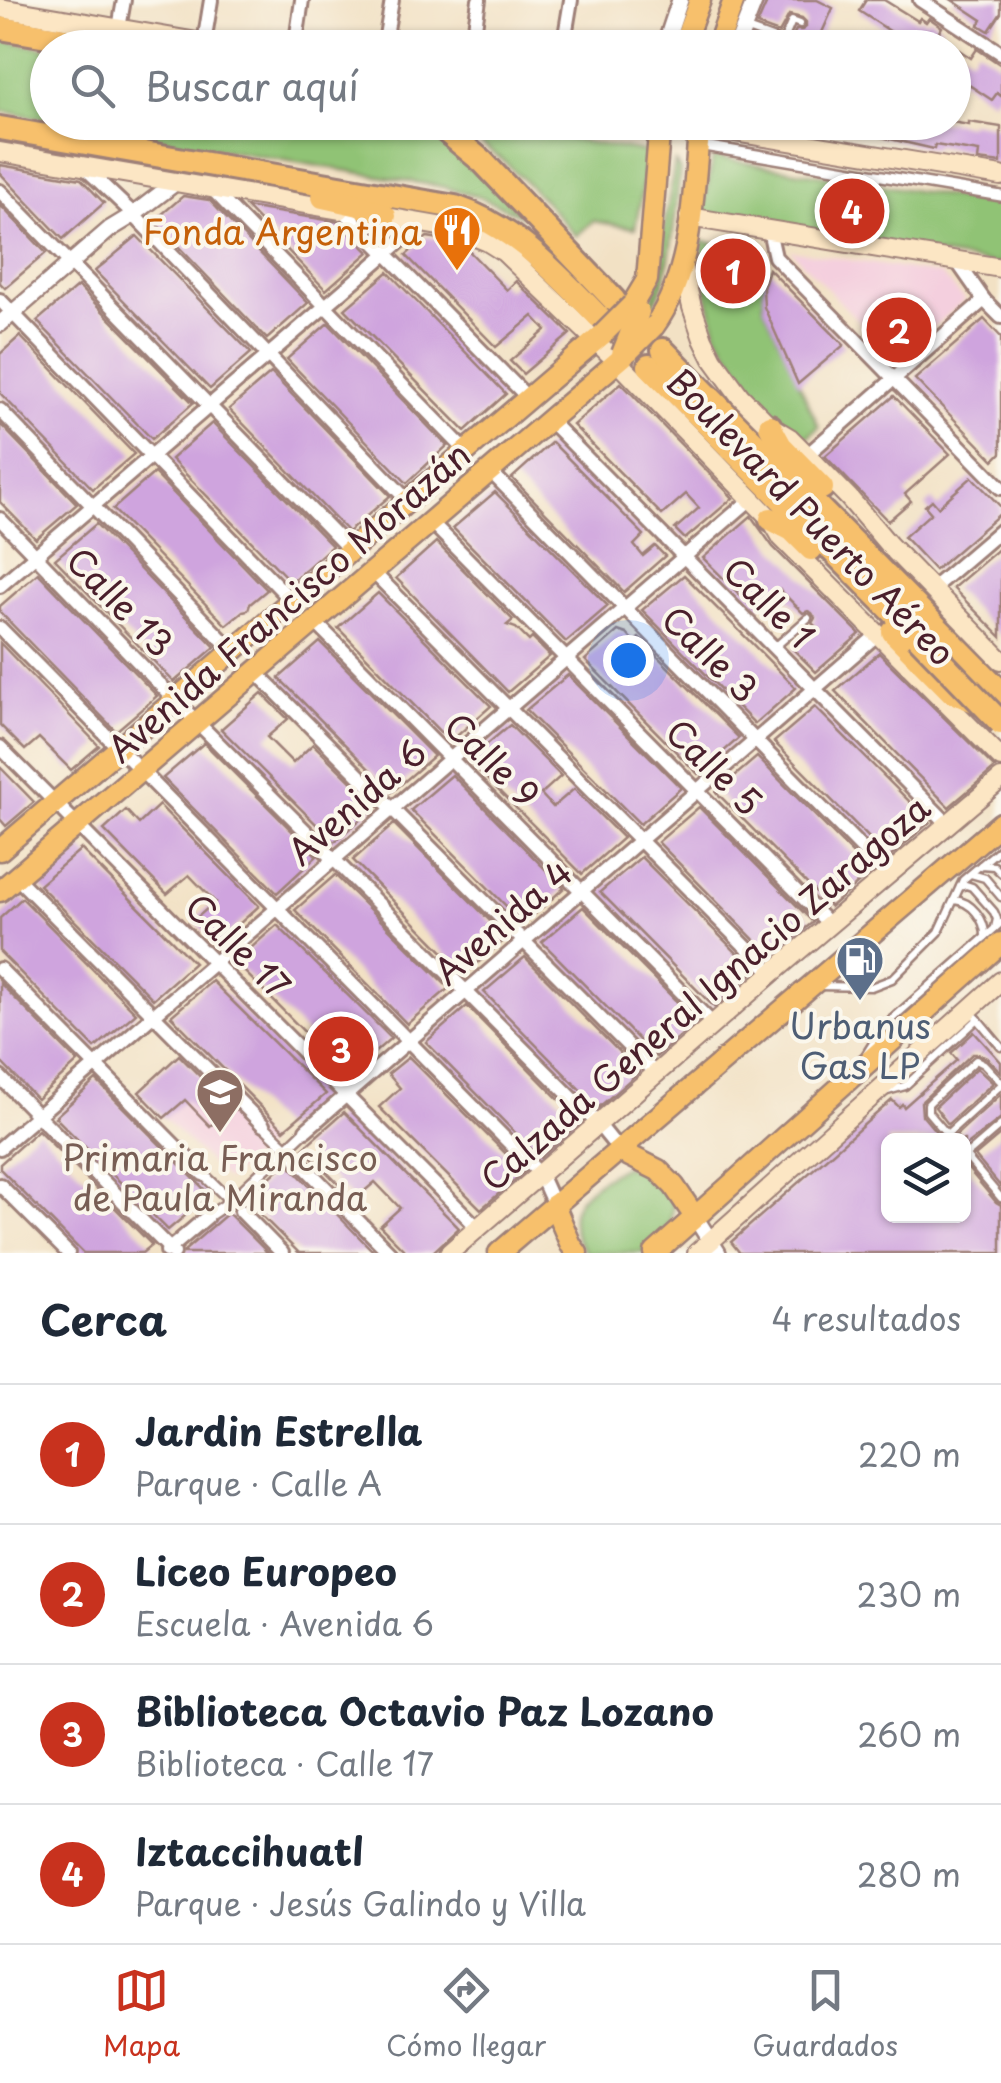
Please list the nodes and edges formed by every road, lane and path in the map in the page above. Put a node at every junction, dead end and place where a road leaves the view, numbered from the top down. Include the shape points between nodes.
1 (124, 0) edge
2 (212, 0) edge
3 (302, 0) edge
4 (392, 0) edge
5 (479, 0) edge
6 (571, 0) edge
7 (680, 0) edge
8 (700, 0) edge
9 (734, 0) edge
10 (755, 0) edge
11 (920, 0) edge
12 (0, 8) edge
13 (800, 24) dead end
14 (743, 27) junction
15 (0, 28) edge
16 (87, 30) edge
17 (119, 30) edge
18 (206, 30) edge
19 (298, 30) edge
20 (387, 30) edge
21 (475, 30) edge
22 (566, 30) edge
23 (670, 30) edge
24 (689, 30) edge
25 (723, 30) edge
26 (742, 30) edge
27 (751, 30) edge
28 (788, 30) edge
29 (970, 30) edge
30 (971, 30) edge
31 (30, 31) edge
32 (999, 47) edge
33 (0, 128) edge
34 (30, 133) edge
35 (71, 140) edge
36 (457, 140) edge
37 (659, 140) edge
38 (699, 140) edge
39 (749, 140) edge
40 (770, 140) edge
41 (0, 152) edge
42 (83, 166) junction
43 (280, 175) junction
44 (1001, 176) edge
45 (169, 181) junction
46 (212, 188) junction
47 (0, 191) edge
48 (1001, 196) edge
49 (344, 211) junction
50 (130, 212) junction
51 (385, 216) junction
52 (689, 217) junction
53 (424, 222) junction
54 (769, 230) junction
55 (388, 253) junction
56 (956, 260) junction
57 (71, 262) junction
58 (682, 266) junction
59 (1001, 268) edge
60 (0, 300) edge
61 (984, 300) junction
62 (326, 306) junction
63 (1001, 317) edge
64 (6, 318) edge
65 (620, 319) junction
66 (268, 356) junction
67 (621, 357) junction
68 (894, 379) junction
69 (528, 398) junction
70 (210, 406) junction
71 (0, 410) edge
72 (549, 420) junction
73 (770, 426) junction
74 (466, 451) junction
75 (807, 455) junction
76 (152, 456) junction
77 (490, 471) junction
78 (1001, 488) edge
79 (752, 499) junction
80 (408, 502) junction
81 (94, 506) junction
82 (0, 519) edge
83 (771, 519) junction
84 (430, 522) junction
85 (1001, 530) edge
86 (350, 550) junction
87 (36, 556) junction
88 (684, 557) junction
89 (872, 560) junction
90 (372, 571) junction
91 (0, 586) edge
92 (932, 589) junction
93 (292, 601) junction
94 (625, 608) junction
95 (808, 618) dead end
96 (314, 621) junction
97 (0, 628) edge
98 (924, 629) junction
99 (878, 634) junction
100 (774, 648) junction
101 (233, 651) junction
102 (566, 659) junction
103 (1001, 660) edge
104 (255, 672) junction
105 (815, 689) junction
106 (176, 700) junction
107 (509, 708) junction
108 (995, 708) edge
109 (198, 720) junction
110 (756, 741) junction
111 (0, 747) edge
112 (118, 749) junction
113 (999, 752) edge
114 (450, 759) junction
115 (140, 770) junction
116 (1001, 779) edge
117 (698, 791) junction
118 (55, 804) junction
119 (392, 809) junction
120 (1001, 823) edge
121 (76, 825) junction
122 (949, 825) junction
123 (640, 841) junction
124 (0, 850) edge
125 (998, 852) edge
126 (335, 859) junction
127 (981, 865) junction
128 (1001, 872) edge
129 (970, 874) junction
130 (16, 876) junction
131 (890, 876) junction
132 (959, 888) junction
133 (0, 891) edge
134 (582, 892) junction
135 (1001, 897) edge
136 (954, 900) junction
137 (277, 909) junction
138 (830, 925) junction
139 (995, 933) edge
140 (524, 942) junction
141 (214, 963) junction
142 (0, 969) edge
143 (772, 973) junction
144 (1001, 981) edge
145 (812, 986) junction
146 (466, 992) junction
147 (974, 1014) junction
148 (154, 1015) junction
149 (714, 1025) junction
150 (408, 1042) junction
151 (1001, 1047) edge
152 (96, 1065) junction
153 (657, 1074) junction
154 (0, 1077) edge
155 (1001, 1083) edge
156 (346, 1096) junction
157 (38, 1115) junction
158 (263, 1125) joint
159 (598, 1125) junction
160 (1001, 1125) edge
161 (306, 1130) joint
162 (946, 1133) edge
163 (953, 1133) edge
164 (0, 1148) edge
165 (971, 1149) edge
166 (620, 1151) junction
167 (292, 1154) junction
168 (971, 1163) edge
169 (203, 1174) joint
170 (540, 1174) junction
171 (1001, 1182) edge
172 (0, 1185) edge
173 (993, 1189) junction
174 (1001, 1198) edge
175 (554, 1205) junction
176 (236, 1206) junction
177 (207, 1217) joint
178 (695, 1217) junction
179 (478, 1228) junction
180 (709, 1249) edge
181 (170, 1252) edge
182 (68, 1253) edge
183 (282, 1253) edge
184 (390, 1253) edge
185 (449, 1253) edge
186 (499, 1253) edge
187 (577, 1253) edge
188 (655, 1253) edge

1 - 17 street
2 - 18 street
3 - 19 street
4 - 20 street
5 - 21 street
6 - 22 street
7 - 23 street
8 - 24 main road
9 - 25 main road
10 - 14 street
11 - 29 street
12 - 16 main road
13 - 28 lane via 792,21
14 - 26 street
14 - 27 lane
15 - 31 highway
30 - 32 street
33 - 34 highway
35 - 43 highway
36 - 65 highway via 484,162
37 - 65 main road via 647,280
38 - 52 main road
39 - 48 street
40 - 44 main road
41 - 42 main road, Boulevard Puerto Aéreo
42 - 45 main road, Boulevard Puerto Aéreo
42 - 50 street
43 - 51 highway via 318,196
43 - 65 highway via 438,202 480,216
45 - 46 main road, Boulevard Puerto Aéreo
45 - 50 street
46 - 49 main road, Boulevard Puerto Aéreo
46 - 62 street
47 - 57 street
49 - 51 main road, Boulevard Puerto Aéreo
49 - 55 street
50 - 57 street
50 - 66 street
51 - 53 main road, Boulevard Puerto Aéreo
52 - 54 main road
52 - 58 main road
53 - 55 street
53 - 65 main road, Boulevard Puerto Aéreo via 473,235
54 - 56 main road
54 - 68 street via 775,256
55 - 62 street
55 - 69 street
56 - 59 main road
56 - 61 street
57 - 64 street
57 - 70 street
58 - 65 main road via 670,302
58 - 73 main road, Boulevard Puerto Aéreo via 703,340 740,396
60 - 64 street
61 - 63 street
61 - 68 street
62 - 66 street
62 - 74 street
64 - 76 street
65 - 67 main road, bridge
65 - 67 main road, Boulevard Puerto Aéreo
65 - 69 main road, Avenida Francisco Morazán
66 - 70 street
66 - 80 street
67 - 72 main road, Avenida Francisco Morazán
67 - 79 main road, Boulevard Puerto Aéreo
68 - 75 street
68 - 78 street
69 - 74 main road, Avenida Francisco Morazán
70 - 76 street
70 - 86 street
71 - 81 street
72 - 77 main road, Avenida Francisco Morazán
72 - 88 street, Calle 1
73 - 75 main road, Boulevard Puerto Aéreo
73 - 89 highway via 859,532
74 - 80 main road, Avenida Francisco Morazán
75 - 92 main road, Boulevard Puerto Aéreo
76 - 81 street
76 - 93 street
77 - 84 main road, Avenida Francisco Morazán
77 - 94 street, Calle 3
79 - 83 main road, Boulevard Puerto Aéreo
79 - 88 street, Avenida 6
80 - 86 main road, Avenida Francisco Morazán
81 - 87 street
81 - 101 street
82 - 87 street, Calle 13
83 - 99 main road, Boulevard Puerto Aéreo via 834,596
83 - 108 highway via 792,530 952,692
84 - 90 main road, Avenida Francisco Morazán
84 - 102 street, Calle 5
85 - 92 street
86 - 93 main road, Avenida Francisco Morazán
87 - 91 street
87 - 106 street, Calle 13
88 - 94 street, Avenida 6
88 - 100 street, Calle 1
89 - 98 highway
89 - 98 highway via 656,358
90 - 96 main road, Avenida Francisco Morazán
90 - 107 street
92 - 103 main road, Boulevard Puerto Aéreo
93 - 101 main road, Avenida Francisco Morazán
94 - 102 street, Avenida 6
94 - 110 street, Calle 3
95 - 100 lane
96 - 104 main road, Avenida Francisco Morazán
96 - 114 street, Calle 9
97 - 112 street
98 - 108 highway, bridge
99 - 105 street, Avenida 4
99 - 113 main road, Boulevard Puerto Aéreo
100 - 105 street, Calle 1
101 - 106 main road, Avenida Francisco Morazán
102 - 107 street, Avenida 6
102 - 117 street, Calle 5
104 - 109 main road, Avenida Francisco Morazán
104 - 119 street
105 - 110 street, Avenida 4
105 - 122 street, Calle 1
106 - 109 street, Calle 13
106 - 112 main road, Avenida Francisco Morazán
107 - 114 street, Avenida 6
107 - 123 street
109 - 115 main road, Avenida Francisco Morazán
109 - 126 street, Calle 13
110 - 117 street, Avenida 4
110 - 131 street, Calle 3
111 - 118 street, Calle 17
112 - 115 street
112 - 118 main road, Avenida Francisco Morazán
114 - 119 street, Avenida 6
114 - 134 street, Calle 9
115 - 121 main road, Avenida Francisco Morazán
115 - 137 street
116 - 122 main road, Calzada General Ignacio Zaragoza
117 - 123 street, Avenida 4
117 - 138 street, Calle 5
118 - 121 street, Calle 17
118 - 124 main road, Avenida Francisco Morazán
119 - 126 street, Avenida 6
119 - 140 street
120 - 145 main road, Calzada General Ignacio Zaragoza
121 - 130 main road, Avenida Francisco Morazán
121 - 141 street, Calle 17
122 - 131 main road, Calzada General Ignacio Zaragoza
123 - 134 street, Avenida 4
123 - 143 street
125 - 127 lane
126 - 137 street, Avenida 6
126 - 146 street, Calle 13
127 - 128 lane
127 - 129 lane
129 - 132 lane
129 - 135 lane via 984,878
130 - 133 main road, Avenida Francisco Morazán
130 - 148 street
131 - 138 main road, Calzada General Ignacio Zaragoza
132 - 136 lane
132 - 139 lane via 972,887 994,912
134 - 140 street, Avenida 4
134 - 149 street, Calle 9
136 - 139 lane via 966,902
136 - 145 lane via 932,940 886,983
137 - 141 street, Avenida 6
137 - 150 street
138 - 143 main road, Calzada General Ignacio Zaragoza
139 - 178 main road via 856,1074
140 - 146 street, Avenida 4
140 - 153 street
141 - 148 street, Avenida 6
141 - 156 street, Calle 17
142 - 152 street
143 - 149 main road, Calzada General Ignacio Zaragoza
144 - 147 main road
145 - 166 main road, Calzada General Ignacio Zaragoza
146 - 150 street, Avenida 4
146 - 159 street, Calle 13
147 - 151 lane
147 - 180 main road via 878,1092
148 - 152 street, Avenida 6
148 - 158 street
149 - 153 main road, Calzada General Ignacio Zaragoza
150 - 156 street, Avenida 4
150 - 170 street
152 - 157 street, Avenida 6
152 - 169 street
153 - 159 main road, Calzada General Ignacio Zaragoza
154 - 157 street
155 - 162 lane via 976,1060 928,1104
155 - 163 lane
156 - 161 street, Avenida 4
156 - 179 street, Calle 17
157 - 164 street, Avenida 6
157 - 181 street
158 - 167 street
159 - 166 street, Calle 13
159 - 170 main road, Calzada General Ignacio Zaragoza
160 - 165 lane
161 - 167 street, Avenida 4
166 - 175 main road, Calzada General Ignacio Zaragoza
166 - 178 main road via 658,1170
167 - 176 street, Avenida 4
167 - 184 street
168 - 173 lane
169 - 176 street
170 - 175 street
170 - 179 main road, Calzada General Ignacio Zaragoza
171 - 173 lane
172 - 182 street
173 - 174 lane
175 - 186 main road, Calzada General Ignacio Zaragoza
175 - 187 main road
176 - 177 street, Avenida 4
176 - 183 street
177 - 181 street, Avenida 4
178 - 180 street
178 - 188 main road
179 - 185 main road, Calzada General Ignacio Zaragoza

